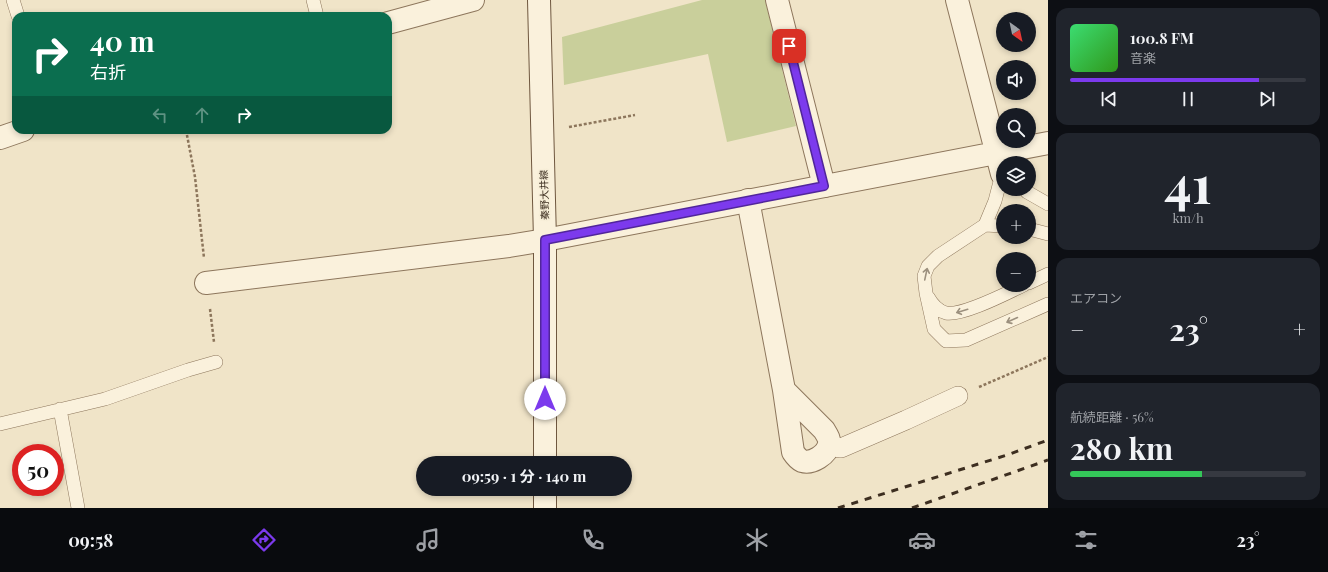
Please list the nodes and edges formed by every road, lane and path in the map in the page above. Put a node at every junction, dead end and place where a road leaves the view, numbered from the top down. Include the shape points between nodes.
1 (13, 0) edge
2 (313, 0) edge
3 (473, 0) edge
4 (539, 0) edge
5 (777, 0) edge
6 (957, 0) edge
7 (17, 12) edge
8 (316, 12) edge
9 (392, 22) edge
10 (635, 115) dead end
11 (567, 127) dead end
12 (12, 134) edge
13 (187, 134) edge
14 (0, 138) edge
15 (1048, 143) edge
16 (997, 153) junction
17 (998, 156) edge
18 (824, 186) junction
19 (996, 196) edge
20 (1034, 196) edge
21 (748, 200) junction
22 (1048, 204) edge
23 (985, 225) junction
24 (996, 226) edge
25 (1036, 231) edge
26 (1048, 234) edge
27 (545, 240) junction
28 (1048, 274) edge
29 (1036, 280) edge
30 (206, 283) junction
31 (1008, 292) edge
32 (926, 293) junction
33 (1048, 304) edge
34 (1048, 357) edge
35 (216, 362) joint
36 (784, 390) junction
37 (958, 396) joint
38 (60, 409) junction
39 (0, 424) edge
40 (828, 446) junction
41 (545, 456) edge
42 (545, 496) edge
43 (78, 508) edge
44 (545, 508) edge

1 - 7 lane
2 - 8 lane
3 - 9 street
4 - 27 street, 秦野大井線
5 - 18 street
6 - 16 street
10 - 11 path
12 - 14 street
13 - 30 path via 195,177
15 - 16 street
16 - 17 street
16 - 18 street
18 - 21 street
19 - 23 lane
20 - 22 lane
21 - 27 street
21 - 36 street
23 - 24 lane
32 -> 23 lane via 924,276 928,266 938,256
25 - 26 lane
27 - 30 street
27 - 41 street, 秦野大井線
28 - 29 lane
30 - 35 path
31 -> 32 lane via 954,313 938,309
33 -> 32 lane via 966,340 946,341 934,329
34 - 37 path
35 - 38 lane via 105,399
36 - 40 street via 824,430
36 - 40 street via 793,452 803,461 811,461 826,452
37 - 40 street via 842,448
38 - 39 lane
38 - 43 lane
42 - 44 street

